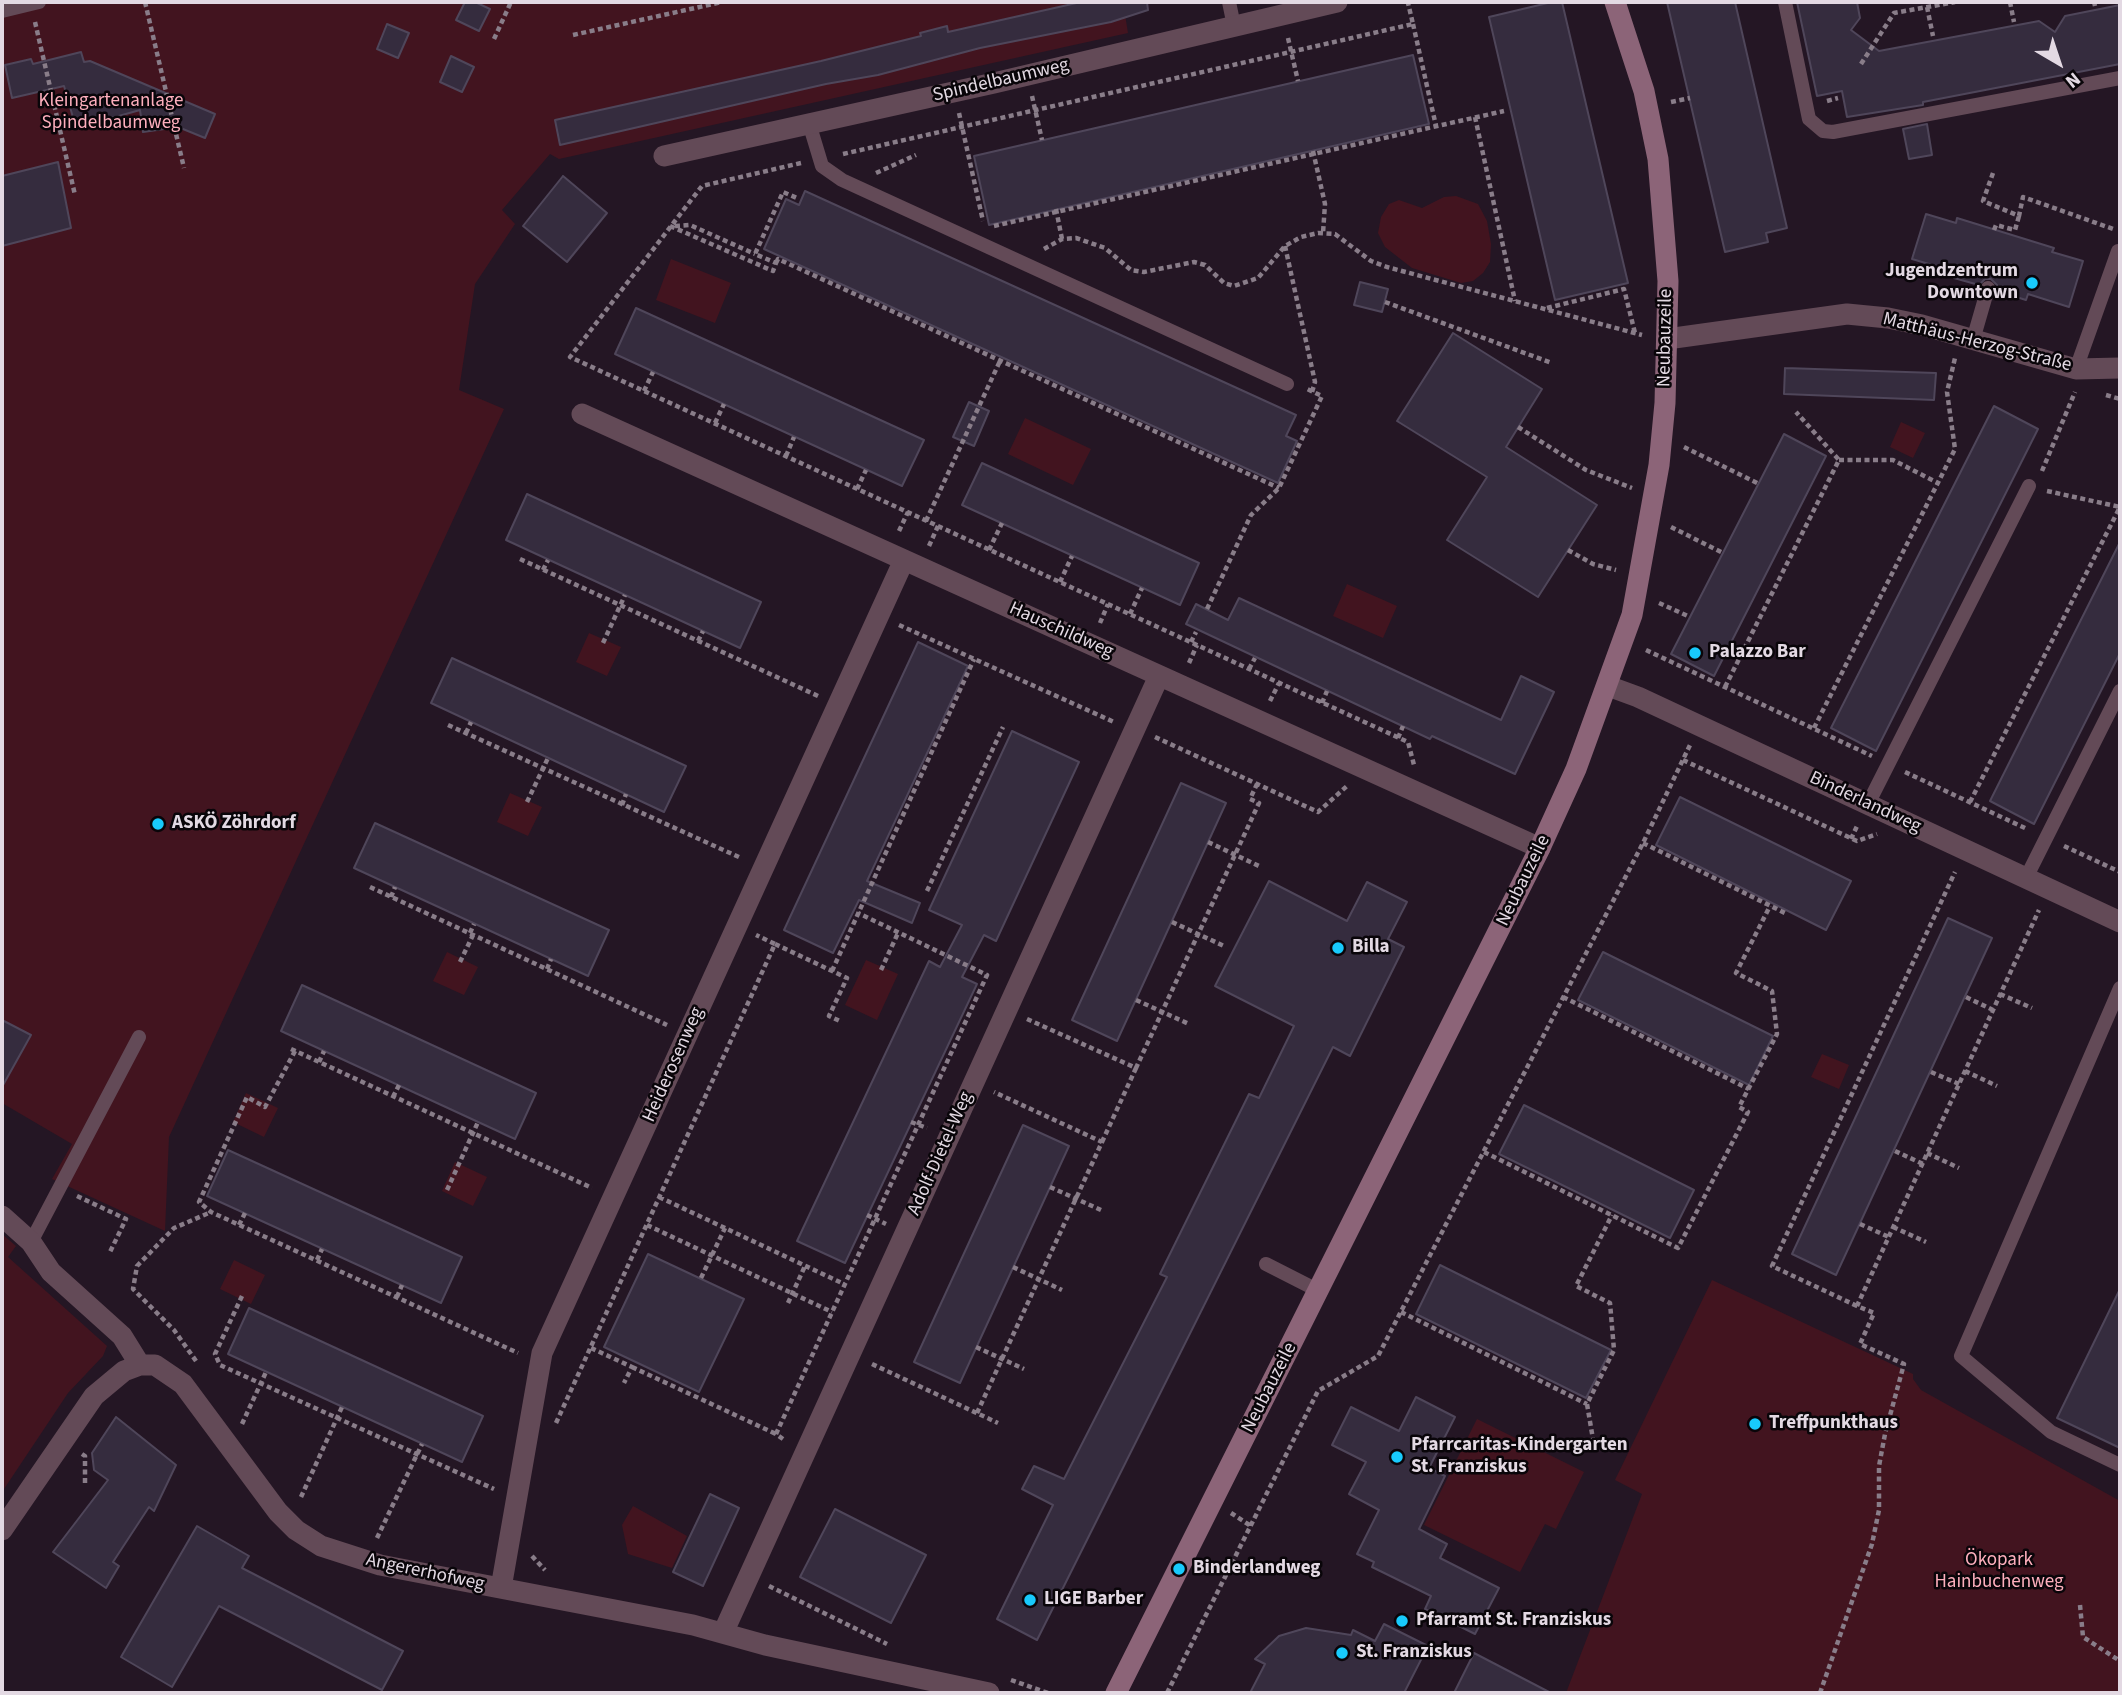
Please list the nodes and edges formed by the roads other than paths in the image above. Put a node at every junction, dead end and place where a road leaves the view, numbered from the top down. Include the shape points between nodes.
1 (1228, 2) edge
2 (1337, 2) edge
3 (1615, 2) edge
4 (1786, 2) edge
5 (35, 3) edge
6 (2, 11) edge
7 (1234, 26) junction
8 (2120, 78) edge
9 (810, 123) junction
10 (664, 156) dead end
11 (2118, 251) dead end
12 (1988, 288) dead end
13 (1667, 339) junction
14 (1973, 340) junction
15 (2120, 368) edge
16 (2076, 378) junction
17 (1287, 384) dead end
18 (582, 414) dead end
19 (2032, 487) road end
20 (912, 564) junction
21 (1159, 676) junction
22 (1608, 686) junction
23 (2120, 691) edge
24 (1868, 804) junction
25 (1540, 848) junction
26 (2026, 878) junction
27 (2120, 922) edge
28 (2120, 988) edge
29 (139, 1037) dead end
30 (2, 1216) edge
31 (36, 1250) junction
32 (1266, 1264) dead end
33 (1320, 1291) junction
34 (140, 1365) junction
35 (2120, 1465) edge
36 (2, 1530) edge
37 (501, 1588) junction
38 (723, 1633) junction
39 (994, 1685) edge
40 (1116, 1693) edge

1 - 7 lane
2 - 7 street, Spindelbaumweg
3 - 13 street, Neubauzeile via 1644,92 1658,159 1667,254
4 - 8 lane via 1809,119 1823,131
5 - 6 lane
7 - 9 street, Spindelbaumweg
9 - 10 street, Spindelbaumweg
9 - 17 lane via 819,159 831,173
11 - 16 lane
12 - 14 lane
13 - 14 street, Matthäus-Herzog-Straße via 1847,314 1888,318
13 - 22 street, Neubauzeile via 1659,465 1646,542 1632,614
14 - 16 street, Matthäus-Herzog-Straße
15 - 16 street, Matthäus-Herzog-Straße
18 - 20 street, Hauschildweg
19 - 24 lane
20 - 21 street, Hauschildweg
20 - 37 street, Heiderosenweg via 542,1353
21 - 25 street, Hauschildweg
21 - 38 street, Adolf-Dietel-Weg
22 - 24 street, Binderlandweg
22 - 25 street, Neubauzeile
23 - 26 lane
24 - 26 street, Binderlandweg
25 - 33 street, Neubauzeile
26 - 27 street, Binderlandweg
28 - 35 lane via 1961,1356 2050,1432
29 - 31 lane via 60,1187
30 - 31 street
31 - 34 street via 51,1272 122,1336
32 - 33 lane
33 - 40 street, Neubauzeile
34 - 36 street via 107,1382 93,1396
34 - 37 street, Angererhofweg via 155,1365 183,1384 278,1512 321,1546 380,1565
37 - 38 street, Angererhofweg
38 - 39 street, Angererhofweg

